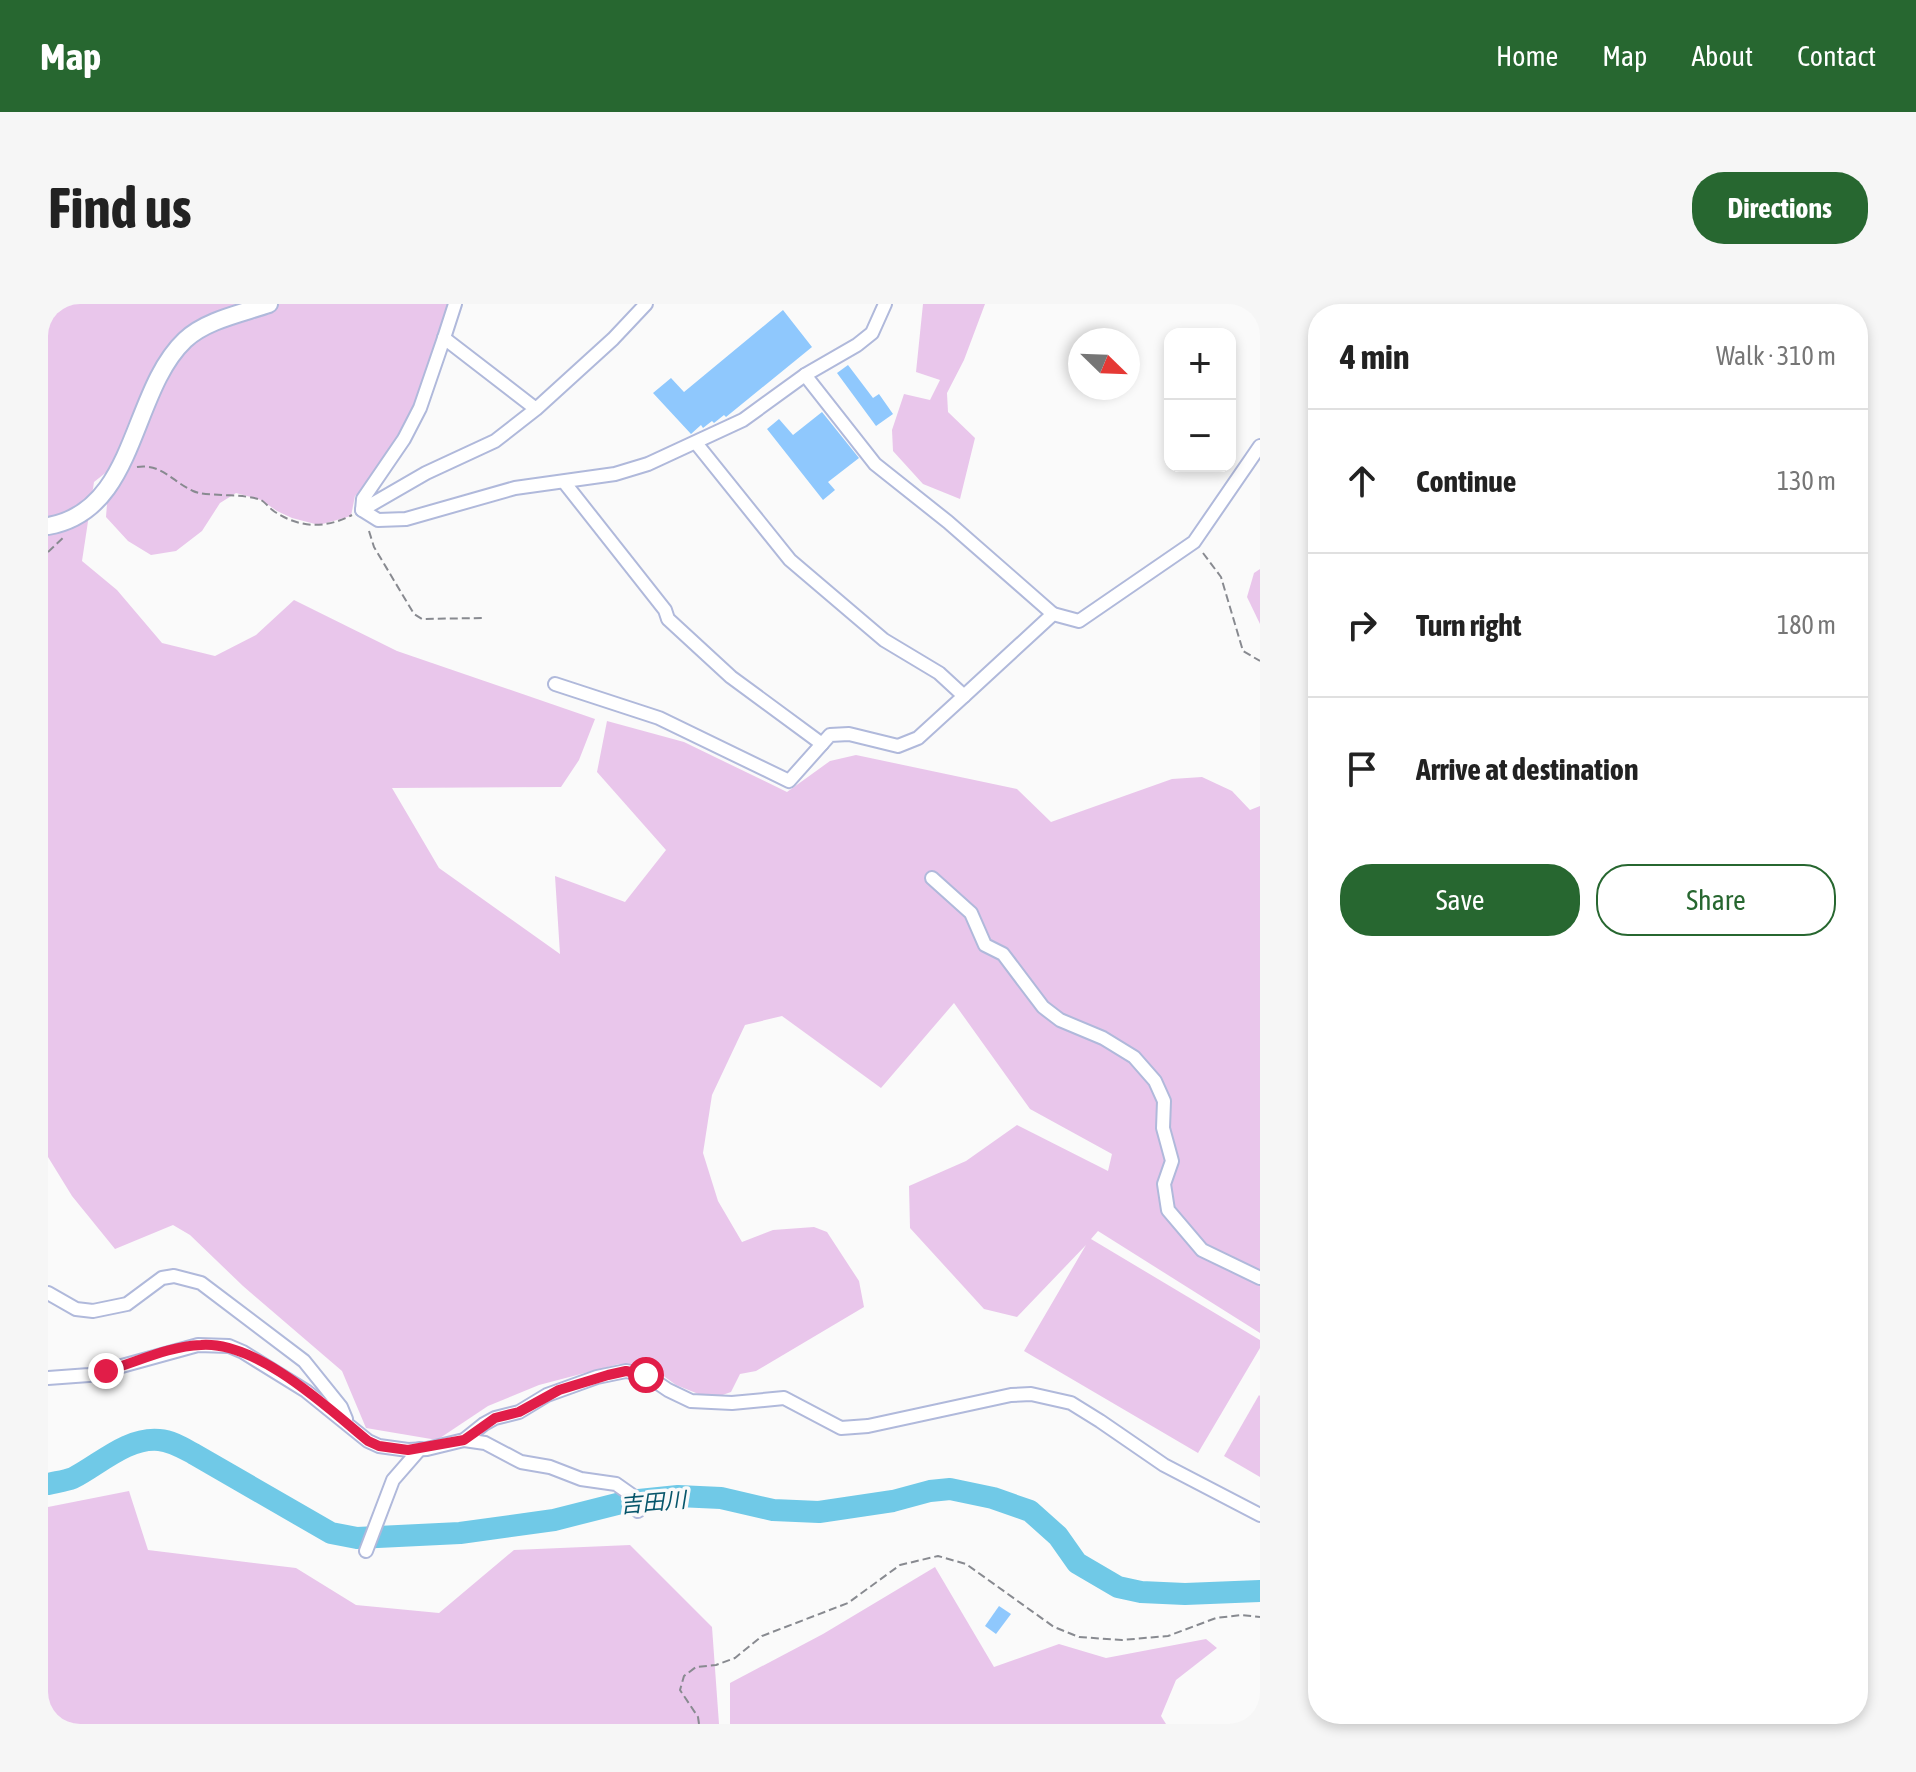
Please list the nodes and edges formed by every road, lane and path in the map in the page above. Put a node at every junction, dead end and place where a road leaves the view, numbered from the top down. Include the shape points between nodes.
1 (269, 304) edge
2 (455, 304) edge
3 (646, 304) edge
4 (885, 304) edge
5 (444, 338) junction
6 (805, 375) junction
7 (536, 409) junction
8 (696, 443) junction
9 (1260, 446) edge
10 (129, 468) dead end
11 (564, 482) junction
12 (362, 510) junction
13 (48, 526) edge
14 (71, 530) dead end
15 (1194, 542) junction
16 (48, 552) edge
17 (1053, 614) junction
18 (485, 618) dead end
19 (1260, 661) edge
20 (555, 684) dead end
21 (964, 696) junction
22 (822, 744) junction
23 (932, 878) dead end
24 (1260, 1278) edge
25 (48, 1293) edge
26 (48, 1378) edge
27 (349, 1425) junction
28 (464, 1440) junction
29 (420, 1449) junction
30 (638, 1511) dead end
31 (1260, 1515) edge
32 (366, 1551) dead end
33 (1260, 1617) edge
34 (699, 1724) edge

1 - 13 street via 186,338 165,367 108,484 69,521
2 - 5 street
3 - 7 street
4 - 6 street via 872,333
5 - 7 street
5 - 12 street via 420,408 363,499
6 - 8 street via 743,420
6 - 17 street via 875,464
7 - 12 street via 495,441
8 - 11 street via 615,474
8 - 21 street via 790,560 884,640 939,673
9 - 15 street
10 - 12 path via 149,465 196,493 261,500 296,524 338,522
11 - 12 street via 515,488 406,519 378,520
11 - 22 street via 668,619 731,677
12 - 18 path via 374,547 414,614 422,619
14 - 16 path
15 - 17 street via 1079,621
15 - 19 path via 1221,577 1243,651
17 - 21 street
20 - 22 street via 659,718 789,781
21 - 22 street via 918,738 898,746 836,733
23 - 24 street via 971,913 985,945 1003,954 1043,1007 1134,1057 1155,1081 1164,1101 1163,1128 1172,1161 1164,1184 1168,1210 1202,1250
25 - 27 street via 76,1309 93,1311 127,1304 162,1278 201,1283 304,1361
26 - 27 street via 89,1375 198,1345 229,1346 306,1391
27 - 29 street via 379,1446
28 - 29 street
28 - 30 street via 485,1443 521,1462 616,1484 633,1496
28 - 31 street via 495,1418 519,1412 547,1395 626,1371 646,1375 691,1401 784,1398 841,1428 1031,1394 1079,1408 1164,1465
29 - 32 street via 393,1480
33 - 34 path via 1216,1618 1168,1636 1079,1637 1033,1614 966,1564 938,1556 900,1565 848,1603 762,1636 735,1658 696,1667 684,1676 680,1690

